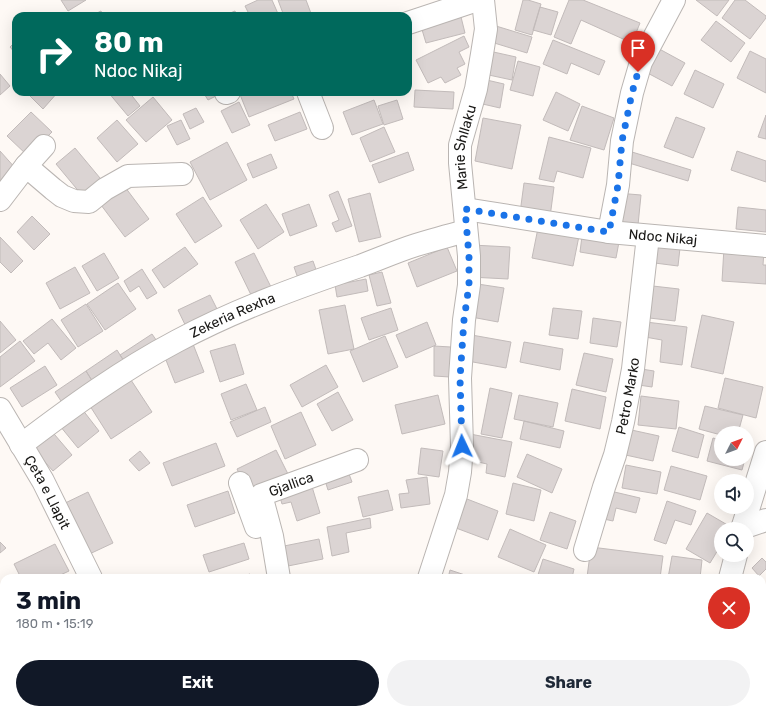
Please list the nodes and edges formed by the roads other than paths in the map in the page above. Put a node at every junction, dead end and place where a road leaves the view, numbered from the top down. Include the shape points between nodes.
1 (477, 0) edge
2 (483, 0) edge
3 (674, 0) edge
4 (412, 22) edge
5 (310, 96) edge
6 (322, 128) dead end
7 (44, 146) dead end
8 (26, 166) junction
9 (182, 174) dead end
10 (0, 200) edge
11 (465, 209) junction
12 (466, 231) junction
13 (609, 232) junction
14 (648, 236) junction
15 (766, 246) edge
16 (0, 409) edge
17 (21, 445) junction
18 (766, 452) edge
19 (357, 460) dead end
20 (240, 483) dead end
21 (766, 520) edge
22 (744, 522) edge
23 (754, 524) edge
24 (585, 550) dead end
25 (734, 562) edge
26 (89, 574) edge
27 (265, 574) edge
28 (278, 574) edge
29 (430, 574) edge
30 (731, 574) edge

1 - 4 street
2 - 11 street, Marie Shllaku via 486,28 482,54 476,89 460,145
3 - 13 street via 641,62 632,93 622,141 618,185
5 - 6 street
7 - 8 street
8 - 9 street via 62,196 74,201 89,202 128,176
8 - 10 street
11 - 12 street, Marie Shllaku
11 - 13 street, Ndoc Nikaj
12 - 17 street, Zekeria Rexha via 416,245 282,293 177,341 108,382
12 - 29 street, Marie Shllaku via 469,285 460,378 460,472 456,495
13 - 14 street, Ndoc Nikaj
14 - 15 street, Ndoc Nikaj
14 - 24 street, Petro Marko via 633,369 623,422
16 - 17 street, Çeta e Llapit
17 - 26 street, Çeta e Llapit via 43,482
18 - 22 street
19 - 28 street, Gjallica via 261,495
20 - 27 street via 262,548
21 - 23 street
25 - 30 street

